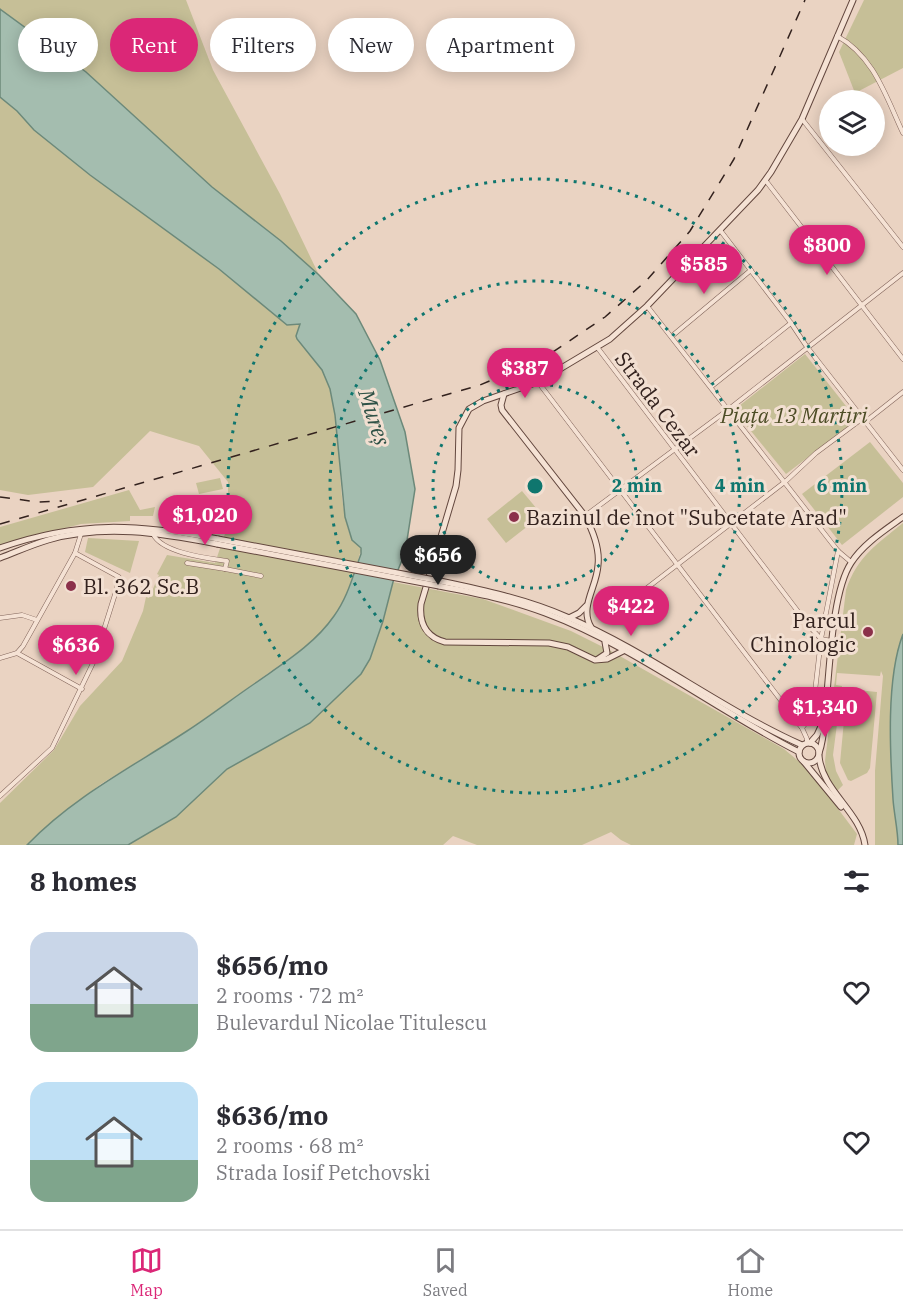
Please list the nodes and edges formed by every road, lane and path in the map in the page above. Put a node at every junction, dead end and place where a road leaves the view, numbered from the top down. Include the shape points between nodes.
1 (853, 0) edge
2 (837, 35) junction
3 (802, 119) junction
4 (903, 133) edge
5 (766, 181) junction
6 (720, 230) junction
7 (903, 247) edge
8 (751, 270) junction
9 (903, 273) edge
10 (861, 304) junction
11 (647, 306) junction
12 (791, 323) junction
13 (672, 336) junction
14 (597, 347) junction
15 (807, 347) junction
16 (903, 359) edge
17 (538, 382) junction
18 (711, 386) junction
19 (903, 392) edge
20 (504, 394) junction
21 (729, 409) junction
22 (864, 420) junction
23 (674, 449) junction
24 (903, 470) edge
25 (786, 481) junction
26 (619, 490) junction
27 (585, 516) junction
28 (903, 517) edge
29 (731, 523) junction
30 (152, 533) junction
31 (81, 534) junction
32 (217, 542) junction
33 (0, 548) edge
34 (838, 550) junction
35 (75, 553) junction
36 (0, 558) edge
37 (851, 562) junction
38 (187, 563) dead end
39 (677, 565) junction
40 (225, 569) junction
41 (261, 576) dead end
42 (439, 584) junction
43 (587, 605) junction
44 (0, 618) edge
45 (569, 618) junction
46 (608, 618) dead end
47 (37, 620) junction
48 (592, 629) junction
49 (821, 639) junction
50 (604, 640) junction
51 (833, 641) junction
52 (623, 651) junction
53 (17, 653) junction
54 (0, 658) edge
55 (595, 660) junction
56 (82, 689) junction
57 (825, 715) junction
58 (802, 728) junction
59 (806, 744) junction
60 (799, 752) junction
61 (819, 755) junction
62 (804, 762) junction
63 (0, 796) edge
64 (857, 825) junction
65 (865, 845) edge

1 - 2 main road
2 - 3 main road
2 - 4 street via 852,44 868,62
3 - 5 main road
3 - 7 street
5 - 6 main road
5 - 10 street
6 - 8 street
6 - 11 main road
8 - 12 street
8 - 13 street
9 - 10 street
10 - 15 street
10 - 16 street
11 - 13 street
11 - 14 main road
12 - 15 street
12 - 18 street
13 - 18 street
14 - 17 main road
14 - 23 street, Strada Cezar
15 - 21 street
15 - 22 street
17 - 20 main road
17 - 26 street
18 - 21 street
19 - 22 street
20 - 27 main road via 502,410
20 - 55 main road via 469,409 459,428 456,486 423,595 422,621 427,633 445,642 549,643
21 - 23 street
21 - 25 street
22 - 24 street
22 - 25 street via 816,453
23 - 26 street
23 - 29 street, Strada Cezar
25 - 29 street
25 - 34 street
26 - 27 street
26 - 39 street
27 - 43 main road via 597,545 599,563
28 - 37 main road
29 - 39 street
29 - 49 street, Strada Cezar
30 - 31 main road
30 - 32 main road
30 - 40 street via 166,546 227,561
31 - 35 street
31 - 36 main road via 47,540
32 - 33 main road via 154,528 107,526 50,534
32 - 42 main road, bridge
34 - 37 street
34 - 49 street
35 - 47 street
35 - 56 street via 119,577
37 - 51 main road via 841,585
38 - 40 street
39 - 46 street
39 - 58 street
40 - 41 street
42 - 45 main road via 525,601
42 - 50 main road via 538,610
43 - 45 main road
43 - 48 main road via 585,616
44 - 47 street via 22,615
45 - 48 main road
47 - 53 street
48 - 59 main road via 774,732
49 - 51 street
49 - 58 street via 813,709
50 - 52 main road
50 - 55 main road via 607,653
51 - 57 main road
52 - 55 main road
52 - 60 main road
53 - 54 street
53 - 56 street
56 - 63 street via 52,748
57 - 59 main road via 819,731
57 - 61 main road
58 - 59 street
59 - 60 main road
59 - 61 main road via 817,746
60 - 62 main road
61 - 62 main road via 812,763
61 - 64 main road via 823,777
62 - 64 main road
64 - 65 main road

